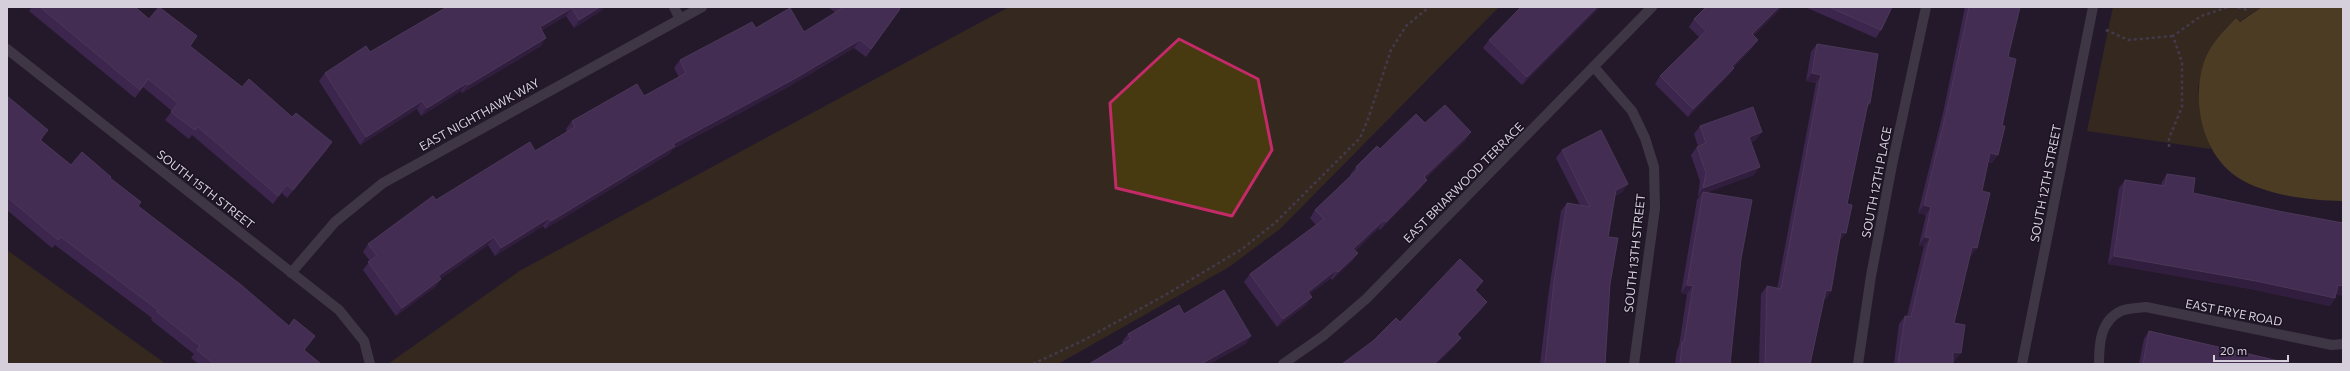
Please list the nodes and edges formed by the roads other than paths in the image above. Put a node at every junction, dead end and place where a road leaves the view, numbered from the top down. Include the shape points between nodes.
1 (674, 7) edge
2 (702, 7) edge
3 (1652, 7) edge
4 (1926, 7) edge
5 (2093, 7) edge
6 (680, 19) junction
7 (7, 49) edge
8 (1594, 67) junction
9 (291, 273) junction
10 (2343, 344) edge
11 (370, 364) edge
12 (1283, 364) edge
13 (1634, 364) edge
14 (1858, 364) edge
15 (2022, 364) edge
16 (2099, 364) edge

1 - 6 street
2 - 6 street, EAST NIGHTHAWK WAY
3 - 8 street, EAST BRIARWOOD TERRACE
4 - 14 street, SOUTH 12TH PLACE via 1871,276
5 - 15 street, SOUTH 12TH STREET
6 - 9 street, EAST NIGHTHAWK WAY via 383,183 335,222
7 - 9 street, SOUTH 15TH STREET
8 - 12 street, EAST BRIARWOOD TERRACE via 1366,299 1323,336
8 - 13 street, SOUTH 13TH STREET via 1632,111 1645,138 1654,167 1655,208
9 - 11 street, SOUTH 15TH STREET via 339,310 364,341
10 - 16 street, EAST FRYE ROAD via 2332,345 2146,307 2121,311 2103,327

